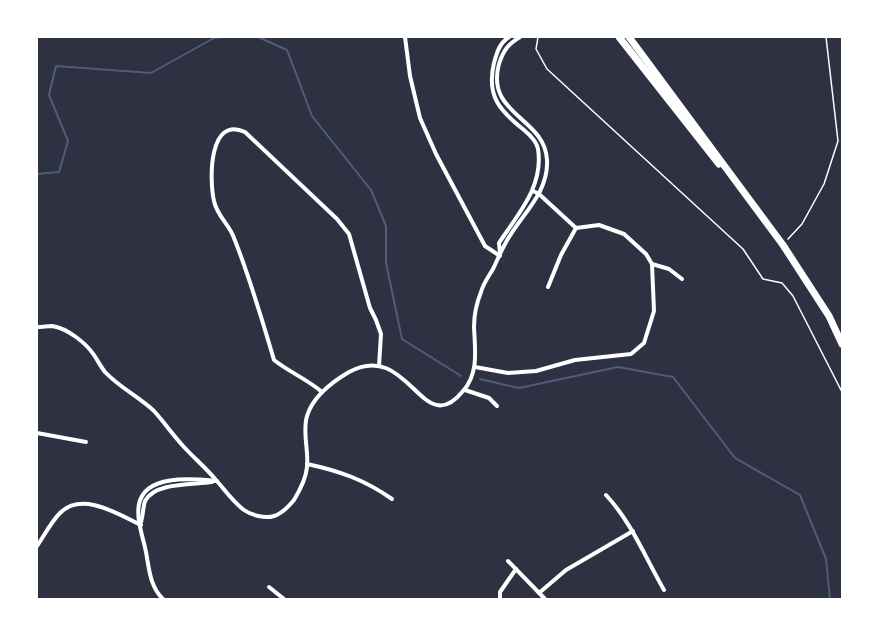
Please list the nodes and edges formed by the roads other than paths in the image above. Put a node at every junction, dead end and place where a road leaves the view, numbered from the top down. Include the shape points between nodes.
1 (405, 37) edge
2 (509, 37) edge
3 (520, 37) edge
4 (614, 37) edge
5 (619, 37) edge
6 (625, 37) edge
7 (630, 37) edge
8 (646, 57) junction
9 (648, 76) junction
10 (533, 191) junction
11 (539, 194) junction
12 (753, 203) junction
13 (576, 228) junction
14 (500, 256) junction
15 (652, 264) junction
16 (682, 279) dead end
17 (548, 287) dead end
18 (37, 327) edge
19 (842, 344) edge
20 (379, 366) junction
21 (475, 367) junction
22 (465, 390) junction
23 (322, 392) junction
24 (497, 406) dead end
25 (37, 433) edge
26 (86, 442) dead end
27 (308, 464) junction
28 (218, 482) junction
29 (606, 495) dead end
30 (392, 499) dead end
31 (141, 524) junction
32 (633, 531) junction
33 (37, 546) edge
34 (508, 561) dead end
35 (516, 568) junction
36 (268, 587) dead end
37 (664, 590) dead end
38 (539, 593) junction
39 (163, 599) edge
40 (284, 599) edge
41 (500, 599) edge
42 (545, 599) edge

1 - 14 street via 420,118 436,154 485,246
2 - 10 street via 498,48 492,85 503,114 531,136 538,147 538,175
3 - 11 street via 504,51 498,68 498,85 502,98 510,110 537,132 545,145 547,161
4 - 9 highway
5 - 9 highway
6 - 8 highway via 641,56
7 - 8 highway
8 - 12 highway
9 - 12 highway
10 - 11 street
10 - 14 street via 499,243
11 - 13 street
11 - 14 street via 504,245
12 - 19 highway via 829,316
13 - 15 street via 599,225 624,234 646,254
13 - 17 street
14 - 21 street via 481,289 474,325
15 - 16 street via 669,269
15 - 21 street via 654,311 644,343 631,354 587,358 529,372 508,373
18 - 28 street via 54,326 74,336 92,352 104,372 153,410
20 - 22 street via 403,377 435,406 448,404
20 - 23 street via 369,365 351,372
20 - 23 street via 381,334 370,308 350,234 245,132 234,128 227,130 216,144 210,180 217,212 232,233 244,262 274,360
21 - 22 street
22 - 24 street via 489,398
23 - 27 street via 306,417
25 - 26 street
27 - 28 street via 300,491 291,504 273,516 246,511
27 - 30 street via 350,475 376,487
28 - 31 street via 190,479 159,483 147,490 139,502 138,515
29 - 32 street via 620,510
31 - 33 street via 95,505 80,504 59,513
31 - 39 street via 152,579 156,592
32 - 37 street
32 - 38 street via 566,570
34 - 35 street
35 - 38 street
35 - 41 street via 500,592
36 - 40 street
38 - 42 street

